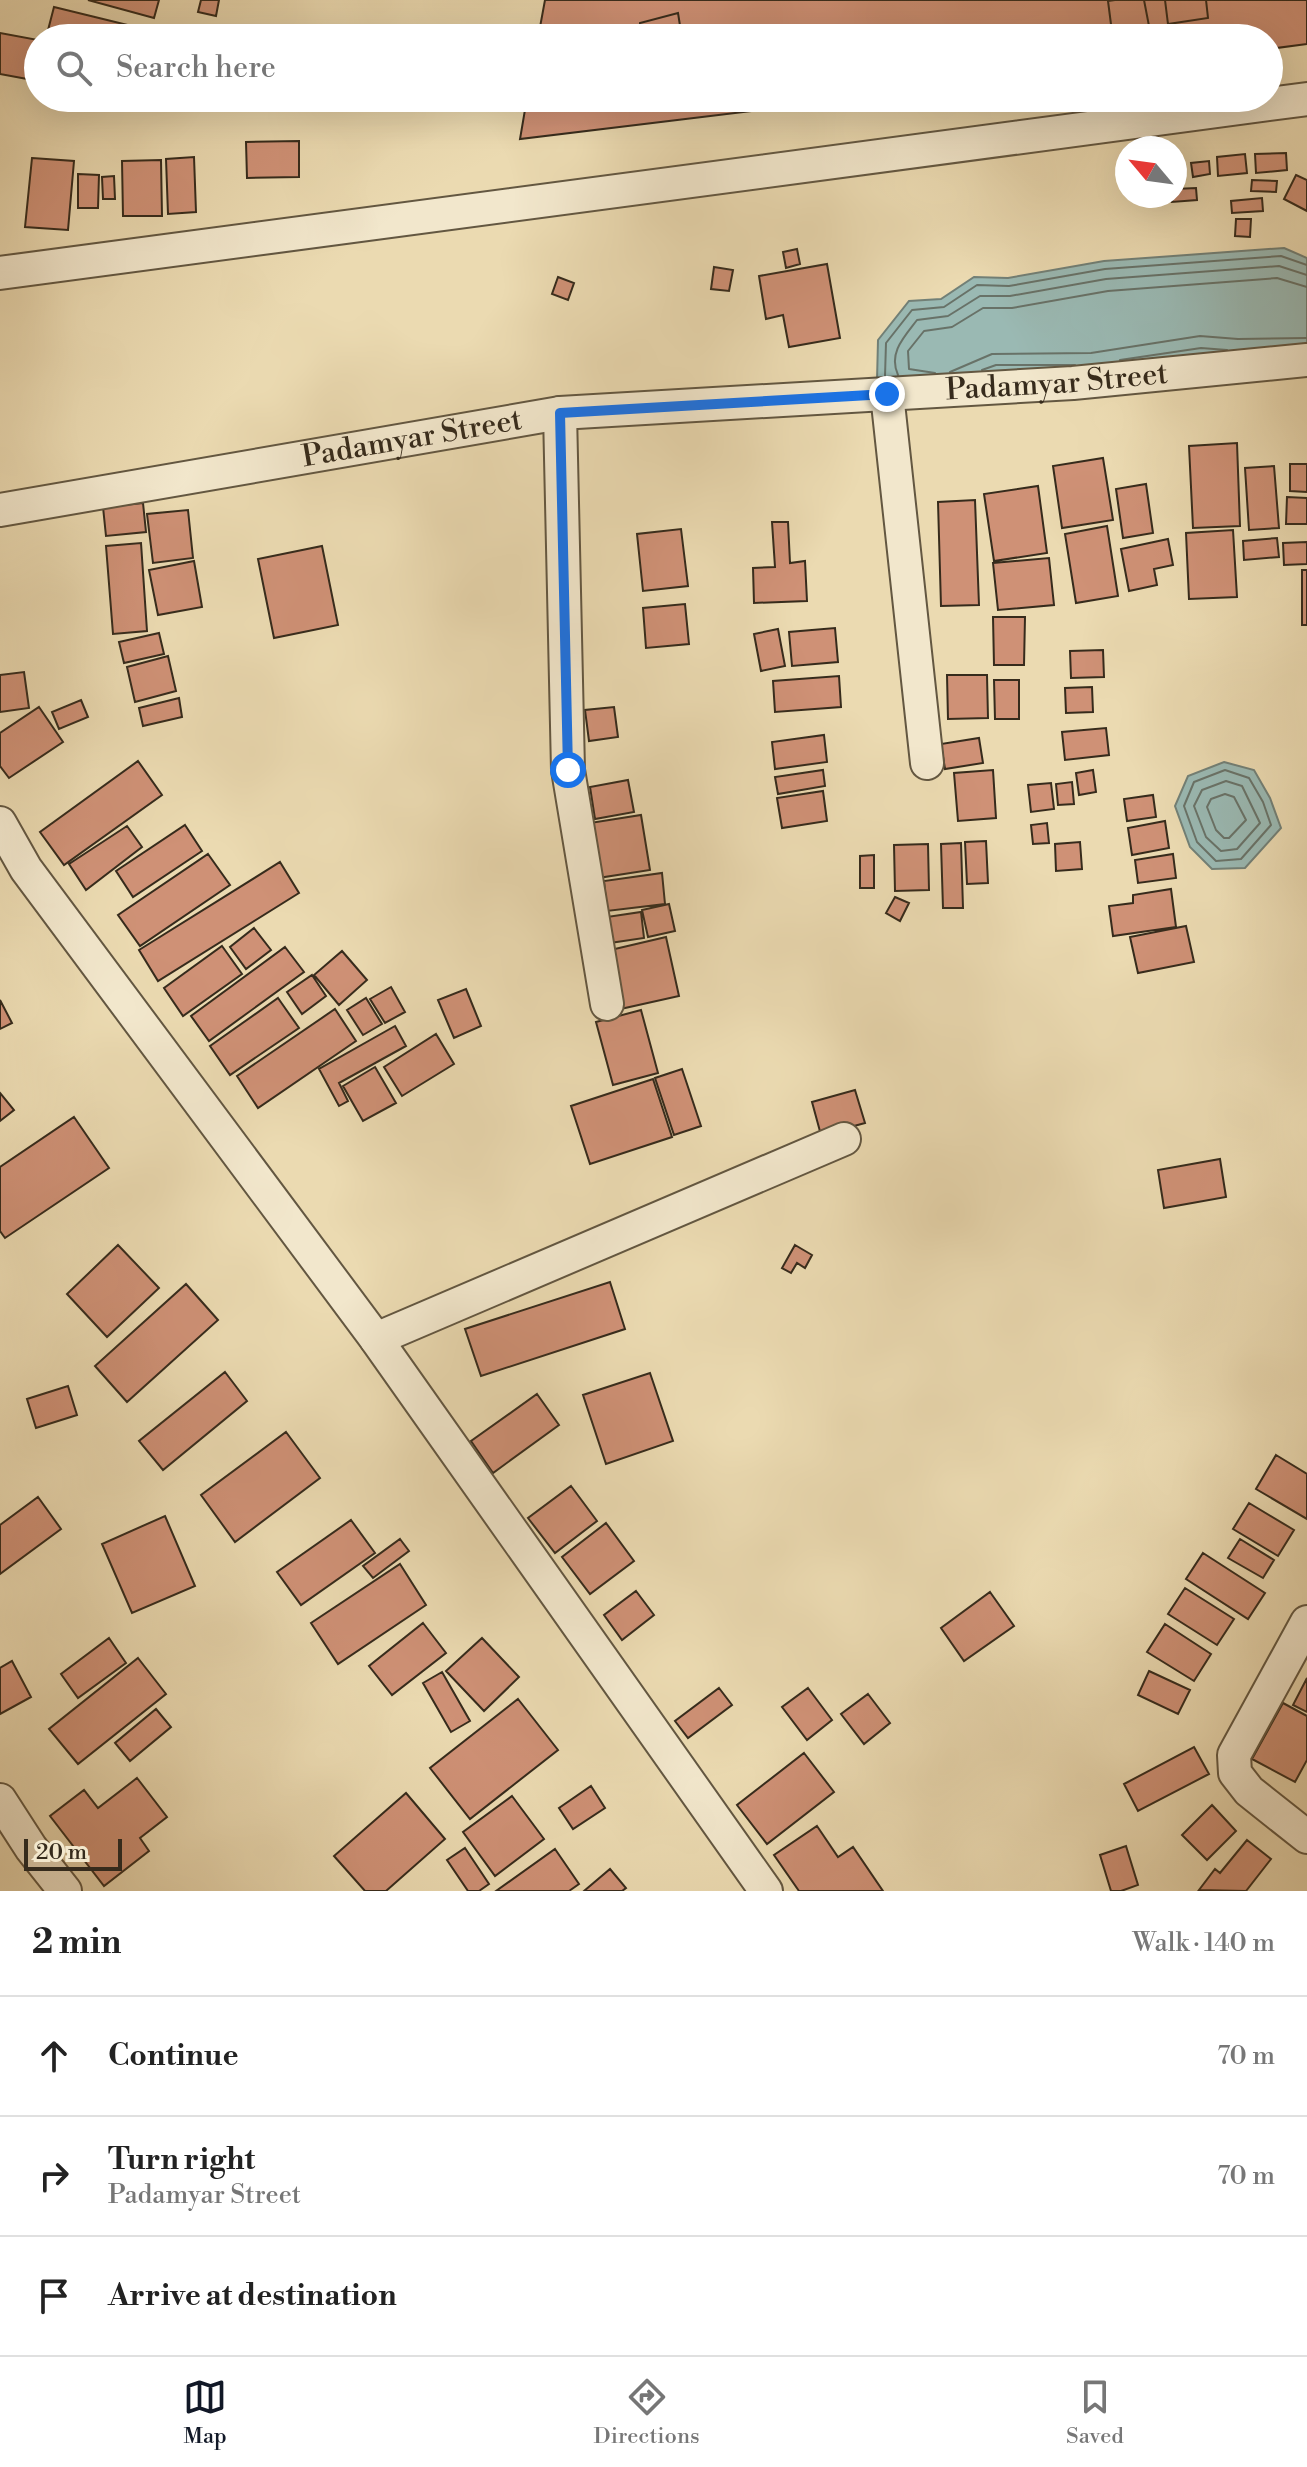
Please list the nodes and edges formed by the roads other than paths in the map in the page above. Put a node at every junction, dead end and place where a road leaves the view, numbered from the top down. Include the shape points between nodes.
1 (1307, 99) edge
2 (1283, 102) edge
3 (1209, 112) edge
4 (0, 273) edge
5 (1307, 360) edge
6 (887, 394) junction
7 (560, 413) junction
8 (0, 510) edge
9 (927, 763) dead end
10 (0, 823) edge
11 (607, 1004) dead end
12 (844, 1139) dead end
13 (376, 1339) junction
14 (1307, 1622) edge
15 (0, 1800) edge
16 (1307, 1837) edge
17 (65, 1891) edge
18 (766, 1891) edge

1 - 2 street
3 - 4 street
5 - 6 street, Padamyar Street via 1073,383
6 - 7 street, Padamyar Street
6 - 9 street
7 - 8 street, Padamyar Street
7 - 11 street via 568,770
10 - 13 street via 26,869
12 - 13 street
13 - 18 street
14 - 16 street via 1234,1755 1235,1773 1249,1791
15 - 17 street

